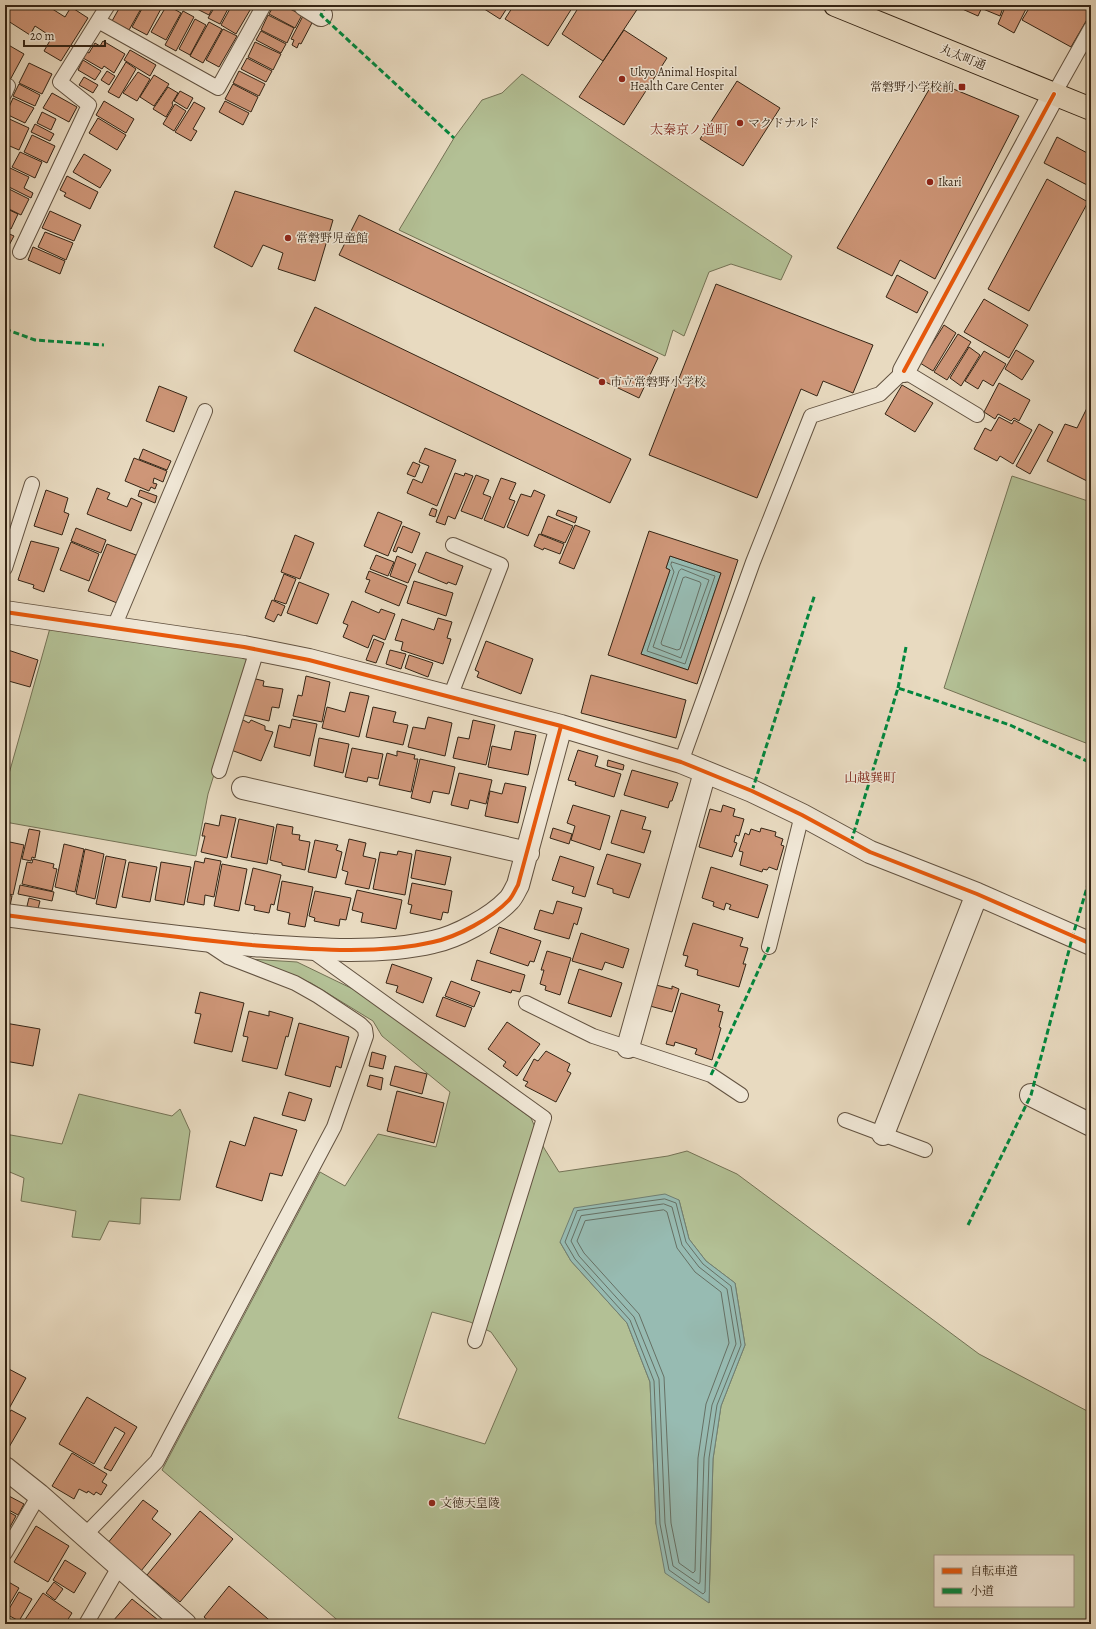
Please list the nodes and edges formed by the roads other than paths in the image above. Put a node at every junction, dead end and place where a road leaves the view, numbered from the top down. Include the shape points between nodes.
1 (108, 5) edge
2 (264, 5) edge
3 (836, 5) edge
4 (98, 20) junction
5 (1091, 28) edge
6 (5, 85) edge
7 (5, 92) edge
8 (1054, 94) junction
9 (1091, 109) edge
10 (20, 252) dead end
11 (904, 371) junction
12 (206, 411) dead end
13 (978, 415) dead end
14 (32, 484) dead end
15 (453, 545) dead end
16 (5, 568) edge
17 (5, 612) edge
18 (114, 627) junction
19 (257, 650) junction
20 (450, 697) junction
21 (562, 726) junction
22 (681, 762) junction
23 (219, 771) dead end
24 (705, 772) junction
25 (243, 788) dead end
26 (802, 815) junction
27 (528, 853) junction
28 (977, 894) junction
29 (5, 915) edge
30 (204, 940) junction
31 (1091, 944) edge
32 (768, 947) dead end
33 (311, 950) junction
34 (526, 1003) dead end
35 (628, 1047) junction
36 (742, 1095) dead end
37 (1031, 1095) dead end
38 (845, 1120) dead end
39 (1091, 1125) edge
40 (882, 1134) junction
41 (925, 1150) dead end
42 (475, 1341) dead end
43 (5, 1468) edge
44 (39, 1495) junction
45 (84, 1536) junction
46 (5, 1553) edge
47 (119, 1567) junction
48 (86, 1624) edge
49 (185, 1624) edge

1 - 4 lane
2 - 4 lane via 218,88
3 - 8 main road, 丸太町通
4 - 10 lane via 60,82 89,105
5 - 8 lane
6 - 7 lane via 8,86
8 - 9 main road, 丸太町通
8 - 11 street
11 - 13 lane
11 - 22 lane via 880,394 811,416 753,562
12 - 18 lane
14 - 16 lane
15 - 20 lane via 501,565
17 - 18 street
18 - 19 street
19 - 20 street via 309,660
19 - 23 lane
20 - 21 street
21 - 22 street
21 - 27 street
22 - 24 street
24 - 26 street
24 - 35 street
25 - 27 street
26 - 28 street via 870,852
26 - 32 lane
27 - 33 street via 518,885 510,899 498,910 460,932 434,942 399,948
28 - 31 street
28 - 40 street
29 - 30 street
30 - 33 street
30 - 45 lane via 228,958 295,983 318,996 360,1024 365,1029 366,1036 334,1127 156,1461
33 - 42 lane via 544,1118
34 - 35 lane via 593,1036
35 - 36 lane via 711,1075
37 - 39 street
38 - 40 lane
40 - 41 lane
43 - 44 street
44 - 45 street
44 - 46 lane
45 - 47 street
47 - 48 lane
47 - 49 street

